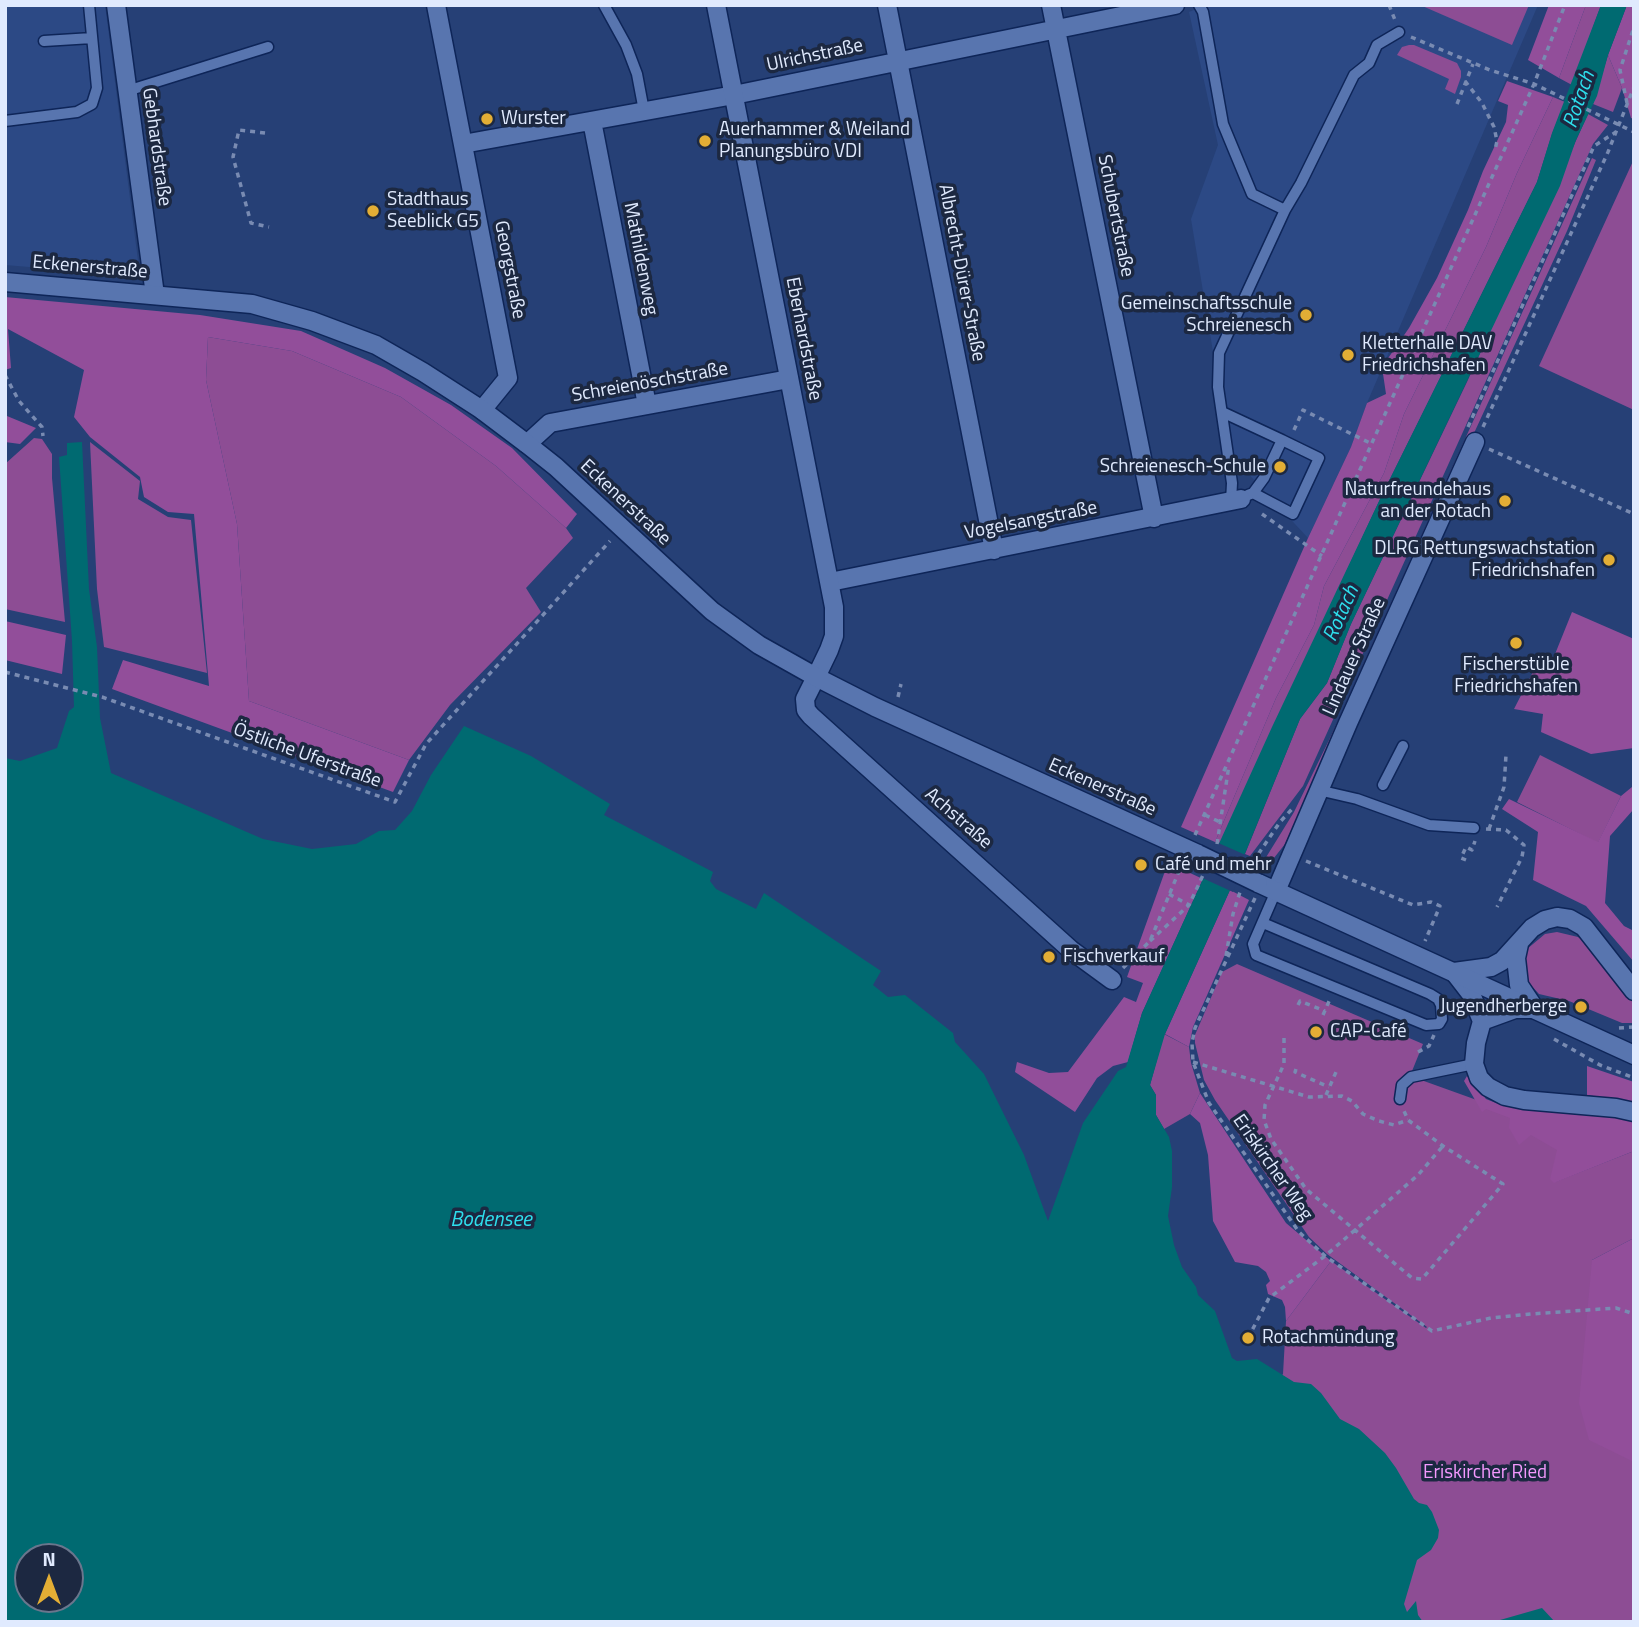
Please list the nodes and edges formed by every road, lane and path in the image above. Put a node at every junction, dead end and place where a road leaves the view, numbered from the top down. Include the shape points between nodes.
1 (89, 5) edge
2 (116, 5) edge
3 (436, 5) edge
4 (604, 5) edge
5 (716, 5) edge
6 (887, 5) edge
7 (1052, 5) edge
8 (1175, 5) edge
9 (1199, 5) edge
10 (1389, 5) edge
11 (1565, 5) edge
12 (1634, 27) edge
13 (1056, 28) junction
14 (1399, 32) junction
15 (92, 38) junction
16 (44, 41) dead end
17 (268, 47) dead end
18 (899, 60) junction
19 (1473, 63) junction
20 (1465, 81) junction
21 (1534, 84) junction
22 (1634, 87) edge
23 (127, 91) junction
24 (734, 95) junction
25 (1457, 104) dead end
26 (1627, 104) junction
27 (644, 111) junction
28 (5, 121) edge
29 (592, 121) junction
30 (1619, 125) junction
31 (1634, 132) edge
32 (265, 133) dead end
33 (463, 144) junction
34 (1495, 150) dead end
35 (1284, 209) junction
36 (269, 228) dead end
37 (5, 282) edge
38 (155, 295) junction
39 (5, 375) edge
40 (789, 379) junction
41 (648, 405) junction
42 (482, 410) junction
43 (1222, 412) junction
44 (1295, 429) dead end
45 (43, 436) dead end
46 (1282, 440) junction
47 (1475, 442) junction
48 (527, 444) junction
49 (1372, 444) junction
50 (1241, 498) junction
51 (1634, 514) edge
52 (1154, 518) junction
53 (610, 541) dead end
54 (994, 550) junction
55 (1323, 557) junction
56 (830, 582) junction
57 (5, 672) edge
58 (816, 677) junction
59 (901, 684) dead end
60 (898, 697) dead end
61 (1402, 746) dead end
62 (1506, 755) dead end
63 (1230, 760) junction
64 (1383, 785) dead end
65 (1318, 790) junction
66 (1292, 808) dead end
67 (1205, 816) junction
68 (1222, 823) junction
69 (1477, 828) junction
70 (1489, 829) junction
71 (1270, 836) junction
72 (1278, 839) dead end
73 (1219, 840) dead end
74 (1191, 851) junction
75 (1291, 855) junction
76 (1255, 857) dead end
77 (1466, 860) dead end
78 (1201, 881) dead end
79 (1257, 890) junction
80 (1276, 891) junction
81 (1169, 894) junction
82 (1239, 895) dead end
83 (1189, 905) junction
84 (1497, 907) dead end
85 (1233, 914) junction
86 (1244, 919) junction
87 (1263, 923) junction
88 (1150, 941) junction
89 (1425, 941) dead end
90 (1519, 944) junction
91 (1226, 958) junction
92 (1454, 972) junction
93 (1112, 980) joint
94 (1634, 991) edge
95 (1298, 1004) dead end
96 (1535, 1009) junction
97 (1325, 1011) dead end
98 (1482, 1021) junction
99 (1434, 1026) junction
100 (1634, 1027) edge
101 (1619, 1028) dead end
102 (1548, 1035) dead end
103 (1284, 1038) dead end
104 (1418, 1052) dead end
105 (1634, 1055) edge
106 (1193, 1062) junction
107 (1474, 1064) junction
108 (1296, 1069) dead end
109 (1336, 1072) dead end
110 (1634, 1078) edge
111 (1329, 1087) junction
112 (1273, 1088) junction
113 (1326, 1095) junction
114 (1400, 1099) joint
115 (1634, 1112) edge
116 (1408, 1120) junction
117 (1444, 1146) junction
118 (1355, 1230) junction
119 (1325, 1256) junction
120 (1634, 1314) edge
121 (1248, 1338) dead end

1 - 15 lane
2 - 23 street, Gebhardstraße
3 - 33 street, Georgstraße
4 - 27 lane via 638,74
5 - 24 street, Eberhardstraße
6 - 18 street, Albrecht-Dürer-Straße
7 - 13 street, Schubertstraße
8 - 13 street, Ulrichstraße
9 - 35 lane via 1223,124 1252,194
10 - 14 path
11 - 21 path
12 - 26 path via 1620,70
13 - 18 street, Ulrichstraße
13 - 52 street, Schubertstraße
14 - 19 path
14 - 35 lane via 1377,46 1369,63 1354,75
15 - 16 lane
15 - 28 lane via 97,89 92,104 77,111
17 - 23 lane
18 - 24 street, Ulrichstraße
18 - 54 street, Albrecht-Dürer-Straße
19 - 20 path
19 - 21 path
20 - 25 path
20 - 34 path via 1494,127
21 - 30 path
21 - 49 path
22 - 26 path
23 - 38 street, Gebhardstraße
24 - 27 street, Ulrichstraße
24 - 40 street, Eberhardstraße
26 - 30 path
27 - 29 street, Ulrichstraße
29 - 33 street, Ulrichstraße
29 - 41 street, Mathildenweg
30 - 31 path
30 - 47 path
32 - 36 path via 239,130 233,157 251,223
33 - 42 street, Georgstraße via 508,377
35 - 43 lane via 1219,353
37 - 38 street, Eckenerstraße
38 - 42 street, Eckenerstraße via 252,304 342,331 388,351
39 - 45 path via 19,401 42,427
40 - 41 street, Schreienöschstraße
40 - 56 street, Eberhardstraße
41 - 48 street, Schreienöschstraße via 550,423
42 - 48 street, Eckenerstraße
43 - 46 lane
43 - 50 lane via 1232,483
44 - 49 path via 1303,410
46 - 50 lane via 1264,478
46 - 50 lane via 1319,457 1293,514
47 - 51 path
47 - 65 street, Lindauer Straße
48 - 58 street, Eckenerstraße via 712,611 759,645
49 - 55 path
50 - 52 street, Vogelsangstraße
50 - 55 path
52 - 54 street, Vogelsangstraße
53 - 57 path, Östliche Uferstraße via 426,744 395,802 102,697
54 - 56 street, Vogelsangstraße
55 - 63 path
56 - 58 street, Eberhardstraße via 834,636
58 - 74 street, Eckenerstraße
58 - 93 street, Achstraße via 805,699 811,716 1071,950
59 - 60 path
61 - 64 lane
62 - 70 path via 1504,787
63 - 67 path
63 - 68 path
65 - 69 lane via 1429,825
65 - 75 street, Lindauer Straße
66 - 71 path
67 - 68 path
67 - 74 path
68 - 73 path
69 - 70 path
69 - 77 path via 1472,850 1466,847 1461,858
70 - 84 path via 1506,830 1524,845
71 - 72 path
71 - 76 path
74 - 79 street, bridge
74 - 81 path
75 - 80 street, Lindauer Straße
75 - 89 path via 1413,905 1441,905
78 - 83 path
79 - 80 street
79 - 86 path, Eriskircher Weg
80 - 87 lane
80 - 92 street
81 - 83 path
81 - 88 path
82 - 85 path
83 - 88 path
85 - 86 path
85 - 91 path
86 - 91 path, Eriskircher Weg
87 - 99 lane via 1430,994 1438,999 1442,1011
87 - 99 lane via 1253,944 1256,955
88 - 93 path
90 - 92 street via 1491,967
90 - 94 street via 1545,920 1557,917 1577,922
90 - 96 street via 1519,985
91 - 106 path, Eriskircher Weg via 1195,1028
92 - 96 street
92 - 98 street via 1471,994
95 - 97 path
96 - 98 street via 1515,1009
96 - 105 street
98 - 107 street
99 - 104 path via 1429,1046
100 - 101 path
102 - 110 path via 1600,1065
103 - 112 path via 1284,1064
106 - 112 path
106 - 119 path, Eriskircher Weg via 1209,1102 1291,1222
107 - 114 lane via 1411,1077 1402,1085
107 - 115 street via 1479,1078 1506,1096
108 - 111 path
109 - 111 path
111 - 113 path
112 - 113 path via 1309,1097
112 - 118 path via 1264,1120 1271,1139 1306,1189
113 - 116 path via 1342,1096 1379,1121 1394,1125
114 - 116 path
116 - 117 path
117 - 118 path
117 - 118 path via 1503,1184 1422,1279 1412,1278
118 - 119 path
119 - 120 path, Eriskircher Weg via 1432,1331 1531,1314 1616,1308
119 - 121 path via 1269,1298

